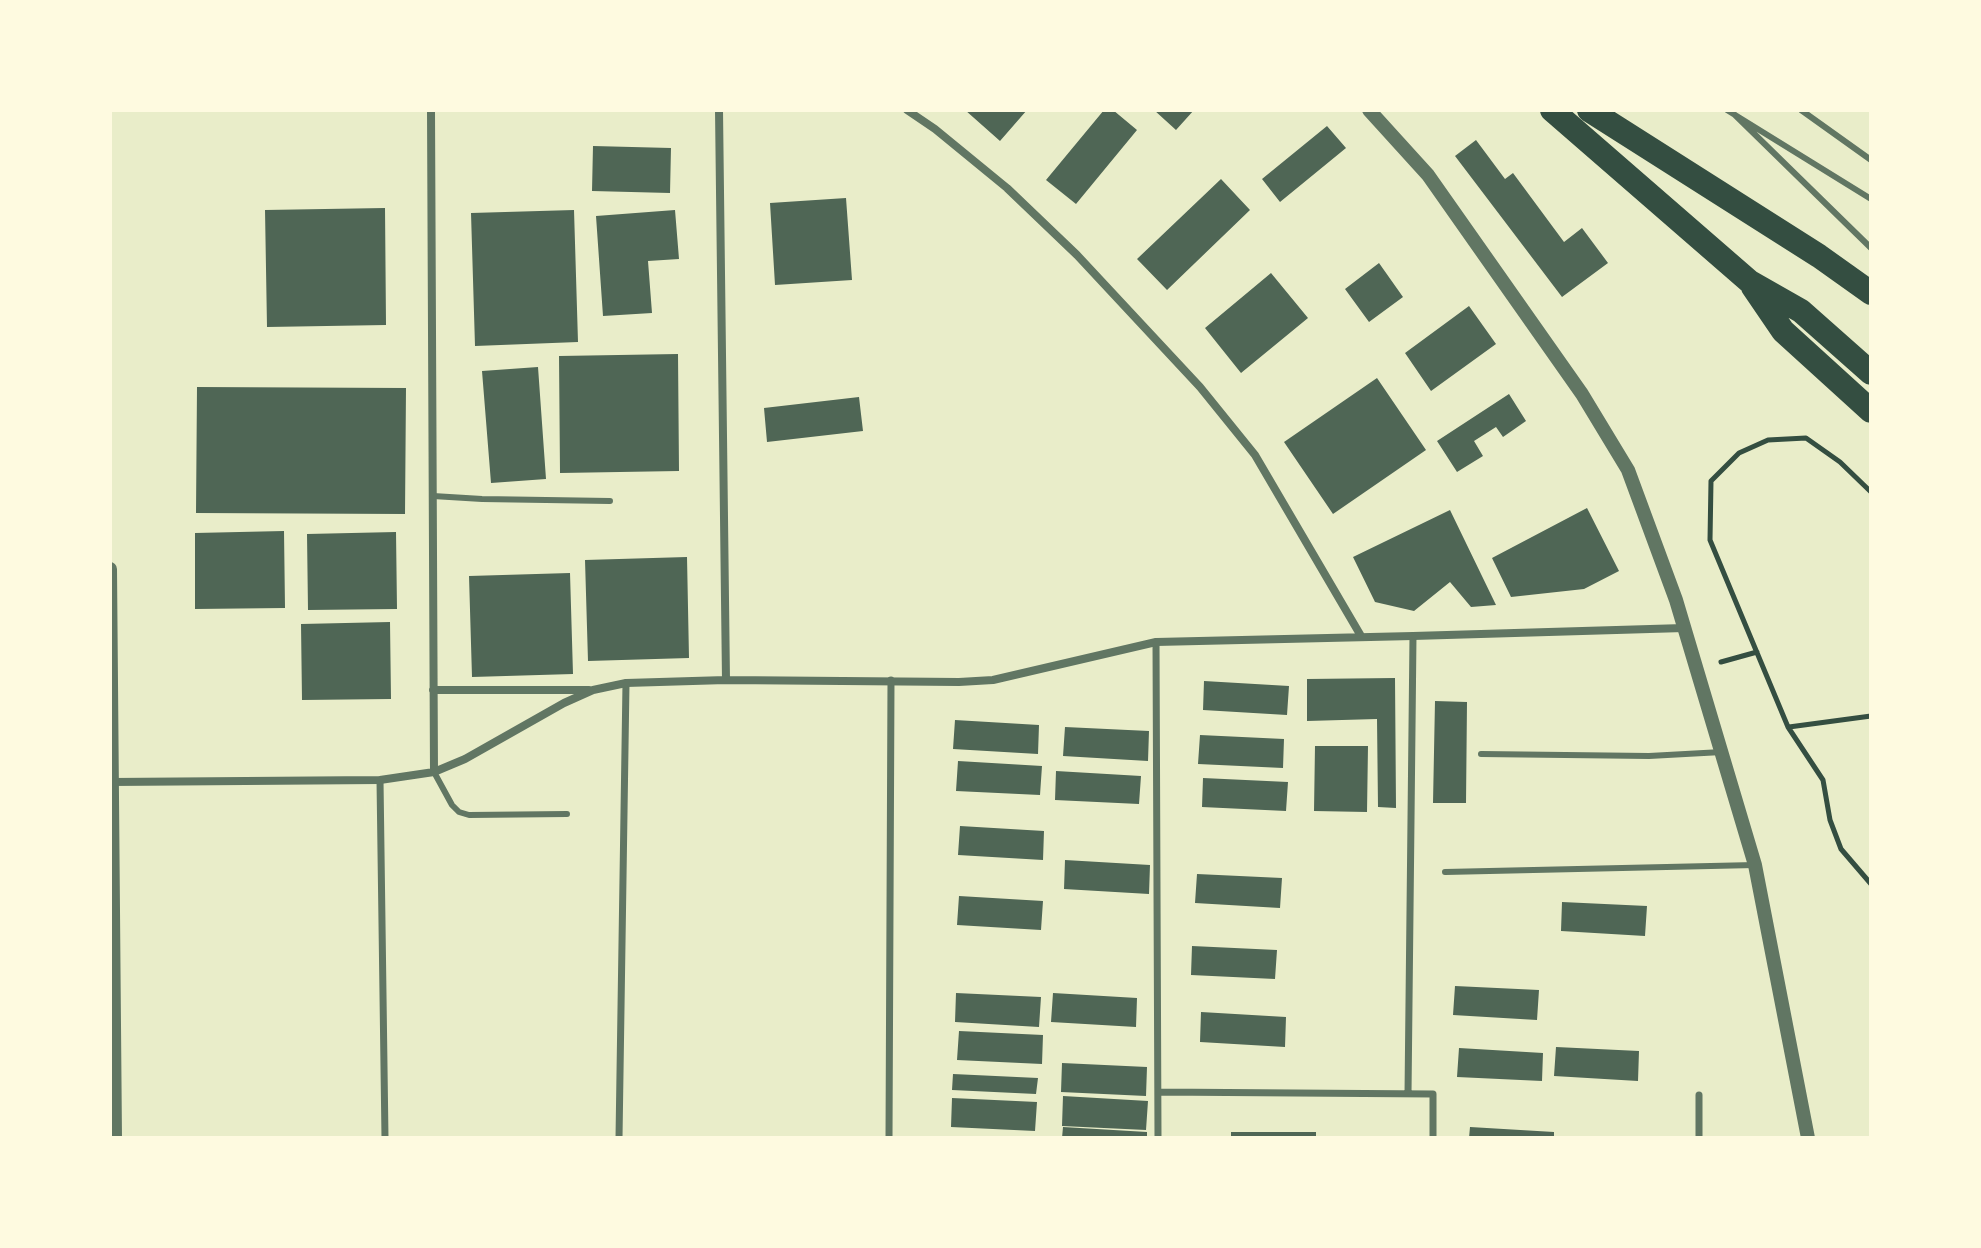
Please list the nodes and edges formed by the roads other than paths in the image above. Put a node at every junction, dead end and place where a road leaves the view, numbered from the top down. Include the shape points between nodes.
1 (431, 110) edge
2 (719, 110) edge
3 (907, 110) edge
4 (1369, 110) edge
5 (1552, 110) edge
6 (1589, 110) edge
7 (1727, 110) edge
8 (1801, 110) edge
9 (1735, 115) junction
10 (1871, 160) edge
11 (1871, 199) edge
12 (1871, 248) edge
13 (1819, 256) junction
14 (1871, 280) edge
15 (1750, 282) junction
16 (1871, 293) edge
17 (1871, 373) edge
18 (1871, 411) edge
19 (433, 496) junction
20 (610, 501) dead end
21 (110, 569) edge
22 (1684, 628) junction
23 (1361, 636) junction
24 (1413, 636) junction
25 (1156, 642) junction
26 (726, 680) junction
27 (891, 680) junction
28 (626, 683) junction
29 (433, 690) junction
30 (593, 690) junction
31 (1722, 752) junction
32 (1481, 754) dead end
33 (434, 772) junction
34 (380, 780) junction
35 (111, 782) edge
36 (567, 814) dead end
37 (1755, 865) junction
38 (1445, 872) dead end
39 (1158, 1092) junction
40 (1408, 1094) junction
41 (1699, 1095) dead end
42 (115, 1138) edge
43 (385, 1138) edge
44 (619, 1138) edge
45 (889, 1138) edge
46 (1158, 1138) edge
47 (1433, 1138) edge
48 (1699, 1138) edge
49 (1808, 1138) edge

1 - 19 street
2 - 26 street
3 - 23 street via 1007,188 1200,387 1255,455
4 - 22 street via 1428,175 1565,369 1628,470
5 - 15 highway
6 - 13 highway
7 - 9 lane
8 - 10 lane
9 - 11 lane
9 - 12 lane
13 - 14 highway
13 - 16 highway
15 - 17 highway via 1801,311
15 - 18 highway via 1783,331
19 - 20 lane
19 - 29 street
21 - 35 street
22 - 24 street
22 - 31 street
23 - 24 street
23 - 25 street
24 - 40 street
25 - 27 street via 993,680
25 - 39 street
26 - 27 street
26 - 28 street
27 - 45 street
28 - 30 street
28 - 44 street
29 - 30 street
29 - 33 street
30 - 33 street
31 - 32 lane
31 - 37 street
33 - 34 street
33 - 36 lane via 459,812
34 - 35 street
34 - 43 street
35 - 42 street
37 - 38 lane
37 - 49 street
39 - 40 street
39 - 46 street
40 - 47 street via 1433,1094
41 - 48 street

